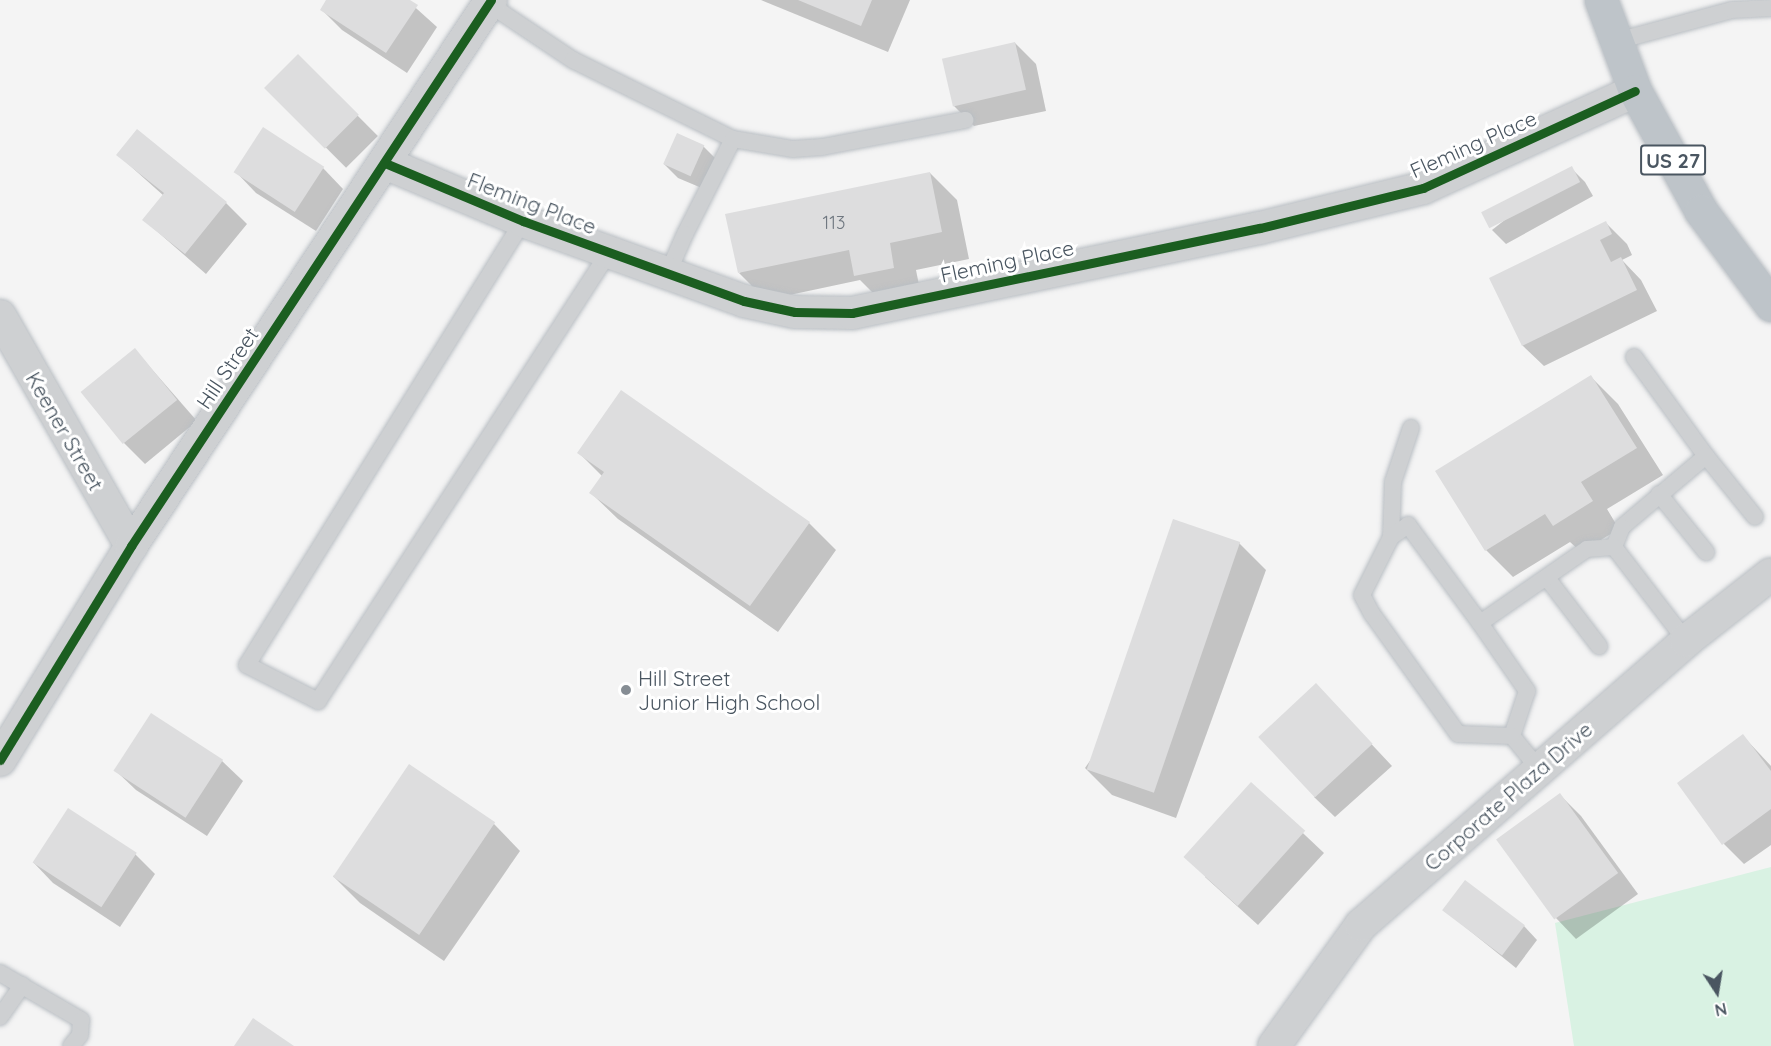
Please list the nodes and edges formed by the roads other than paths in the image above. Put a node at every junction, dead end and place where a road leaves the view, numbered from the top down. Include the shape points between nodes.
1 (1601, 0) edge
2 (490, 2) edge
3 (1732, 5) edge
4 (1771, 8) edge
5 (1617, 41) junction
6 (1635, 91) junction
7 (964, 120) dead end
8 (733, 139) junction
9 (385, 163) junction
10 (523, 221) junction
11 (609, 252) junction
12 (668, 275) junction
13 (1771, 305) edge
14 (0, 316) edge
15 (1634, 357) dead end
16 (1411, 428) dead end
17 (1706, 456) junction
18 (1659, 494) junction
19 (1755, 517) dead end
20 (1391, 537) junction
21 (131, 546) junction
22 (1614, 547) junction
23 (1706, 552) dead end
24 (1771, 574) edge
25 (1547, 578) junction
26 (1480, 623) junction
27 (1686, 641) junction
28 (1599, 646) dead end
29 (1512, 736) junction
30 (0, 760) edge
31 (1539, 769) junction
32 (0, 973) edge
33 (22, 986) junction
34 (0, 1017) edge
35 (71, 1046) edge
36 (1274, 1046) edge

1 - 5 highway, US 27
2 - 8 lane via 573,60
2 - 9 street, Hill Street
3 - 4 lane
3 - 5 lane
5 - 6 highway, US 27
6 - 12 street, Fleming Place via 1423,188 1260,228 852,313 785,310 744,301
6 - 13 highway, US 27 via 1701,211
7 - 8 lane via 822,147 793,149
8 - 12 lane
9 - 10 street, Fleming Place
9 - 21 street, Hill Street
10 - 11 street, Fleming Place
10 - 11 lane via 247,665 318,701
11 - 12 street, Fleming Place
14 - 21 street, Keener Street
15 - 17 lane
16 - 20 lane via 1393,482
17 - 18 lane
17 - 19 lane
18 - 22 lane via 1622,527
18 - 23 lane
20 - 26 lane via 1408,525
20 - 29 lane via 1362,595 1372,614 1458,734
21 - 30 street, Hill Street
22 - 25 lane via 1587,549
22 - 27 lane
24 - 27 street, Corporate Plaza Drive
25 - 26 lane
25 - 28 lane
26 - 29 lane via 1527,691
27 - 31 street, Corporate Plaza Drive
29 - 31 lane
31 - 36 street, Corporate Plaza Drive via 1361,925
32 - 33 lane
33 - 34 lane
33 - 35 lane via 81,1020 80,1035

